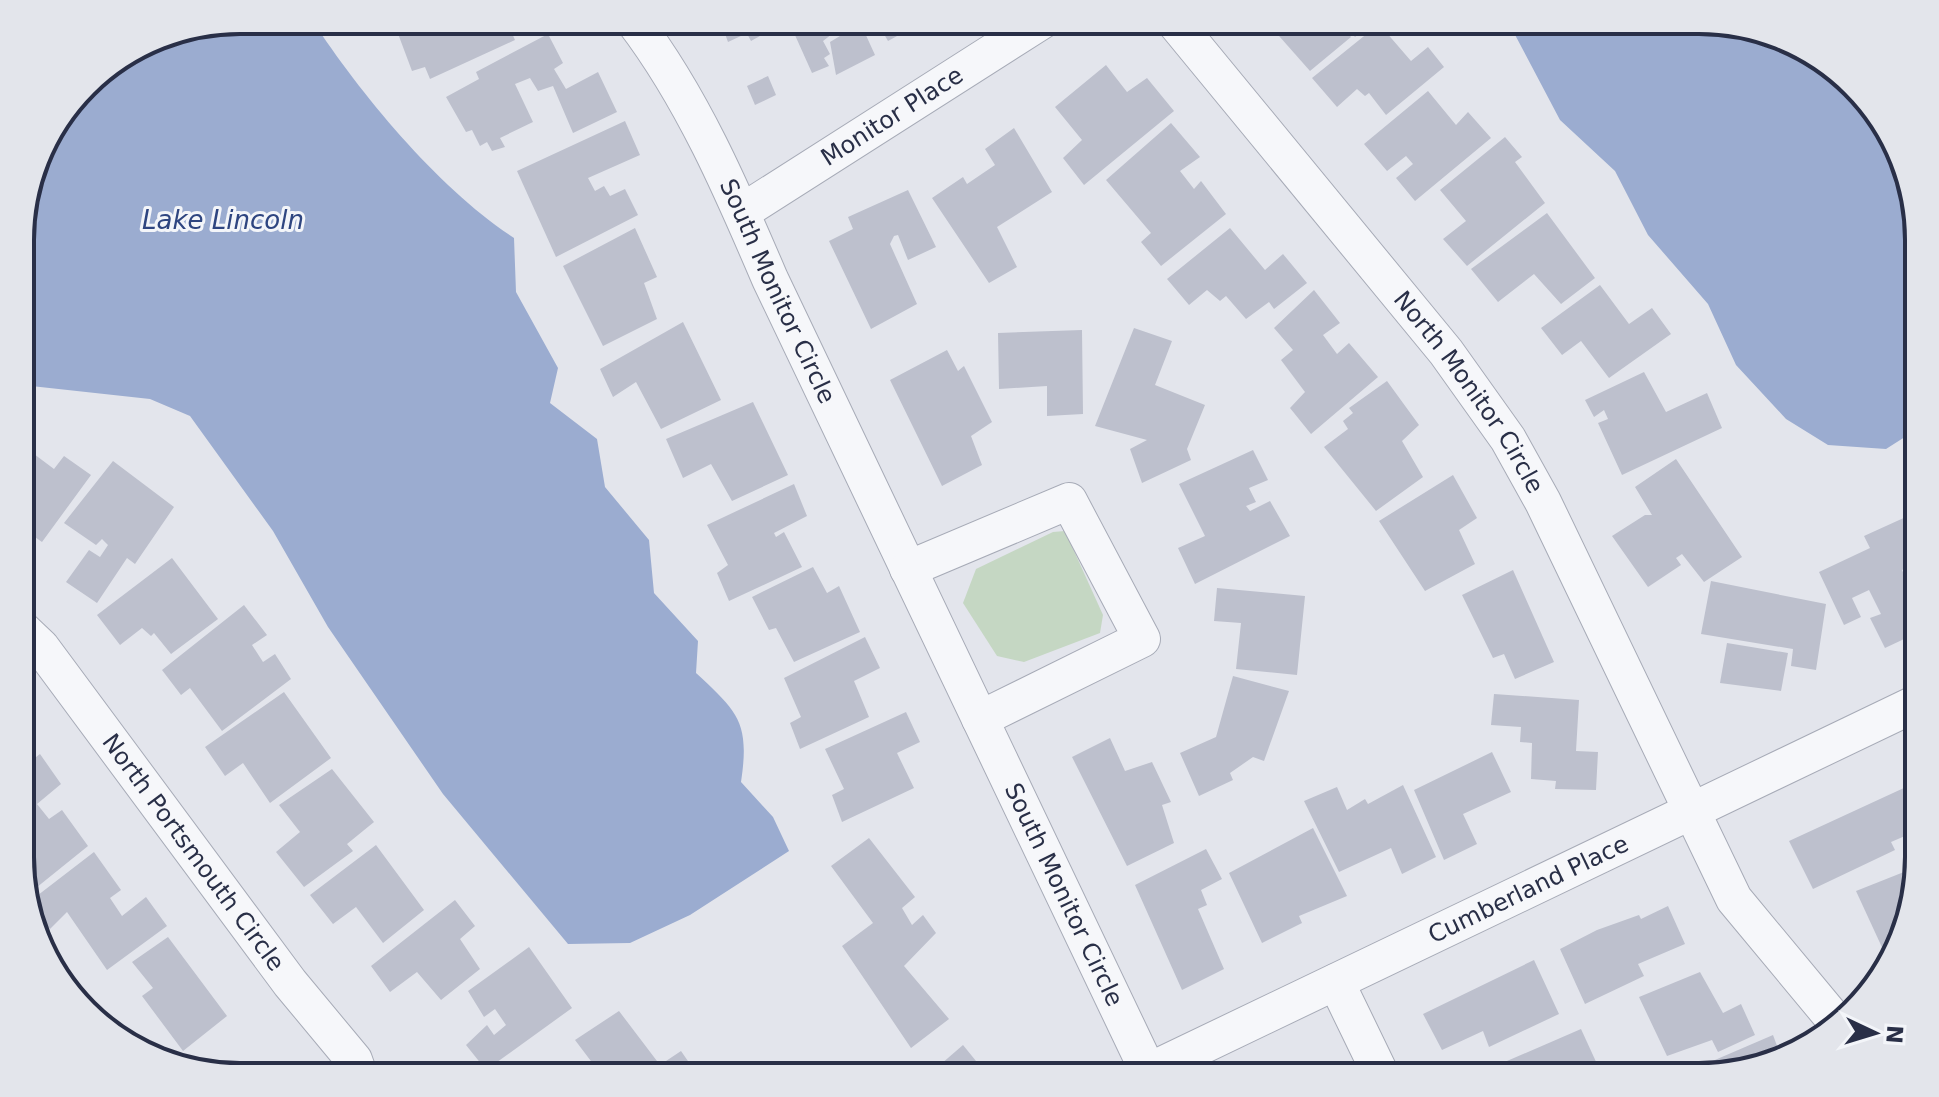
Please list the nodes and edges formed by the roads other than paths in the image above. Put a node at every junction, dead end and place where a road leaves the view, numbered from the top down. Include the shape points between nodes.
1 (644, 34) edge
2 (1021, 34) edge
3 (1185, 34) edge
4 (742, 212) junction
5 (908, 569) junction
6 (34, 640) edge
7 (1905, 709) edge
8 (980, 719) junction
9 (1692, 810) junction
10 (1336, 982) junction
11 (1831, 1015) edge
12 (355, 1063) edge
13 (1137, 1063) edge
14 (1165, 1063) edge
15 (1375, 1063) edge

1 - 4 street, South Monitor Circle via 668,66
2 - 4 street, Monitor Place
3 - 9 street, North Monitor Circle via 1446,352 1508,439
4 - 5 street, South Monitor Circle
5 - 8 street, South Monitor Circle
5 - 8 street via 1069,501 1142,639
6 - 12 street, North Portsmouth Circle
7 - 9 street, Cumberland Place
8 - 13 street, South Monitor Circle
9 - 10 street, Cumberland Place
9 - 11 street, North Monitor Circle via 1734,899
10 - 14 street, Cumberland Place
10 - 15 street

